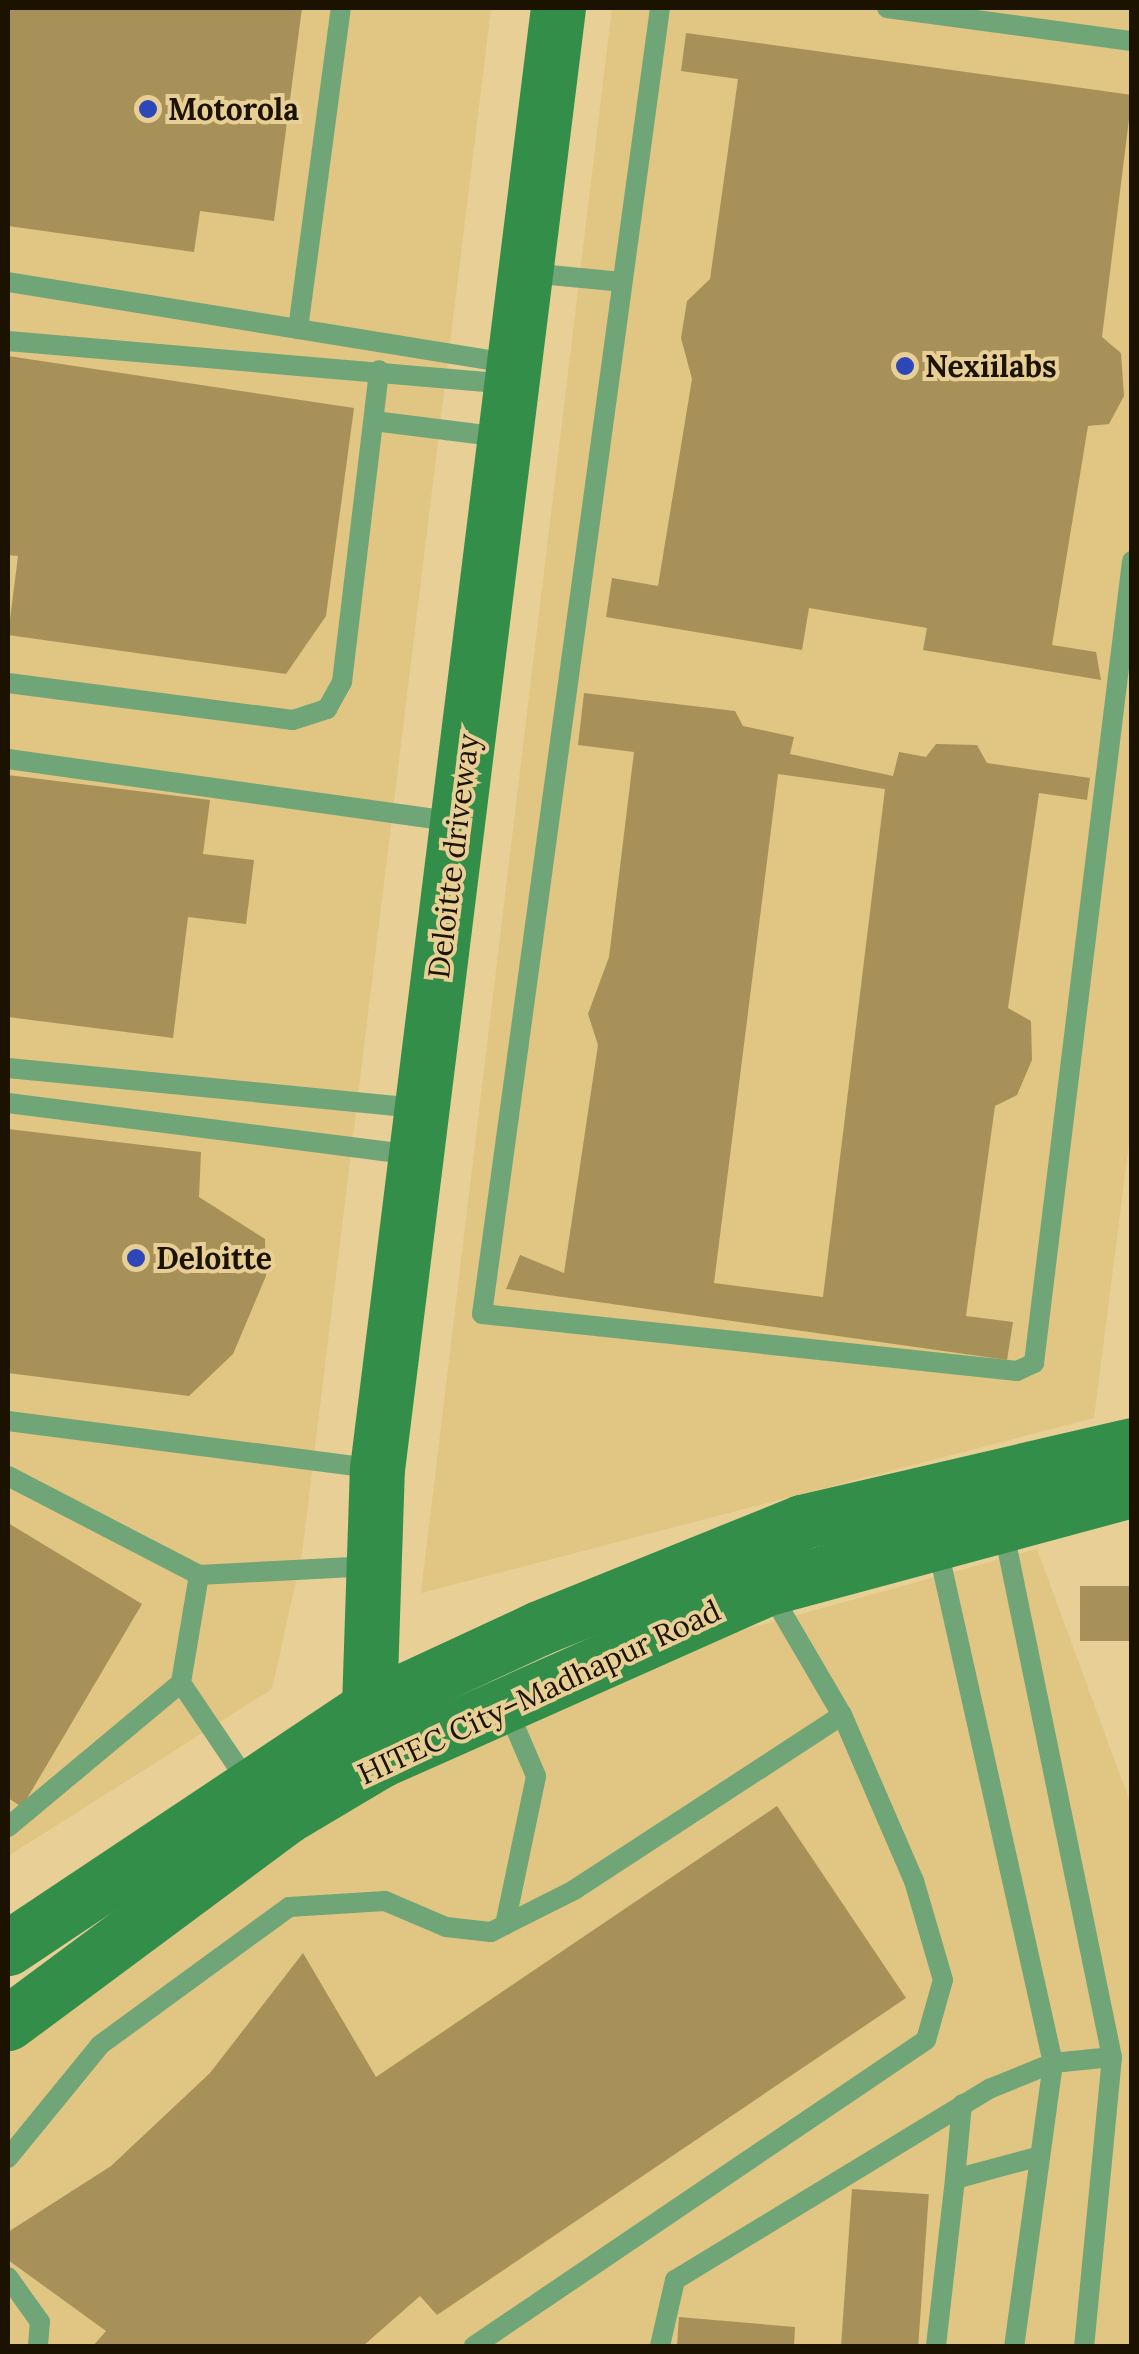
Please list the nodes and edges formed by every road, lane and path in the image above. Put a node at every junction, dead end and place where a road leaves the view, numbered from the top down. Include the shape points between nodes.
1 (341, 8) edge
2 (558, 8) edge
3 (660, 8) edge
4 (888, 8) edge
5 (1132, 42) edge
6 (526, 272) junction
7 (8, 282) edge
8 (622, 282) junction
9 (298, 329) junction
10 (8, 341) edge
11 (379, 370) junction
12 (514, 374) junction
13 (374, 420) junction
14 (505, 438) junction
15 (1132, 561) edge
16 (8, 683) edge
17 (8, 759) edge
18 (458, 822) junction
19 (8, 1068) edge
20 (8, 1103) edge
21 (419, 1132) junction
22 (8, 1421) edge
23 (1132, 1445) edge
24 (377, 1469) junction
25 (8, 1476) edge
26 (1132, 1490) edge
27 (1002, 1521) junction
28 (935, 1538) junction
29 (374, 1566) junction
30 (199, 1575) junction
31 (768, 1588) junction
32 (181, 1683) junction
33 (505, 1704) junction
34 (368, 1707) junction
35 (842, 1715) junction
36 (381, 1760) junction
37 (249, 1784) junction
38 (8, 1827) edge
39 (505, 1925) junction
40 (8, 1948) edge
41 (8, 2023) edge
42 (1112, 2057) junction
43 (1053, 2062) junction
44 (962, 2104) junction
45 (1040, 2156) junction
46 (8, 2158) edge
47 (955, 2179) junction
48 (8, 2277) edge
49 (38, 2346) edge
50 (474, 2346) edge
51 (660, 2346) edge
52 (936, 2346) edge
53 (1014, 2346) edge
54 (1084, 2346) edge

1 - 9 lane
2 - 6 main road, Deloitte driveway
3 - 8 lane
4 - 5 lane
6 - 8 lane
6 - 12 main road, Deloitte driveway
7 - 9 lane
8 - 15 lane via 480,1302 486,1316 1017,1371 1034,1363
9 - 12 lane
10 - 11 lane
11 - 12 lane
11 - 13 lane
12 - 14 main road, Deloitte driveway
13 - 14 lane
13 - 16 lane via 342,682 327,709 293,720
14 - 18 main road, Deloitte driveway
17 - 18 lane
18 - 21 main road, Deloitte driveway
19 - 21 lane
20 - 21 lane
21 - 24 main road, Deloitte driveway
22 - 24 lane
23 - 34 main road, HITEC City–Madhapur Road via 802,1522
24 - 29 main road, Deloitte driveway
25 - 30 lane
26 - 27 main road, HITEC City–Madhapur Road
27 - 28 main road, HITEC City–Madhapur Road
27 - 42 lane
28 - 31 main road, HITEC City–Madhapur Road
28 - 43 lane
29 - 30 lane
29 - 34 main road, Deloitte driveway
30 - 32 lane
31 - 33 main road, HITEC City–Madhapur Road
31 - 35 lane
32 - 37 lane
32 - 38 lane
33 - 36 main road, HITEC City–Madhapur Road
33 - 39 lane via 536,1776
34 - 36 main road, Deloitte driveway
34 - 37 main road, HITEC City–Madhapur Road
35 - 39 lane via 574,1890
35 - 50 lane via 914,1881 943,1980 926,2040
36 - 41 main road, HITEC City–Madhapur Road via 287,1816
37 - 40 main road, HITEC City–Madhapur Road
39 - 46 lane via 446,1927 385,1901 289,1908 100,2045
42 - 43 lane
42 - 54 lane
43 - 44 lane
43 - 45 lane
44 - 47 lane
44 - 51 lane via 675,2280
45 - 47 lane
45 - 53 lane
47 - 52 lane
48 - 49 lane via 40,2322

